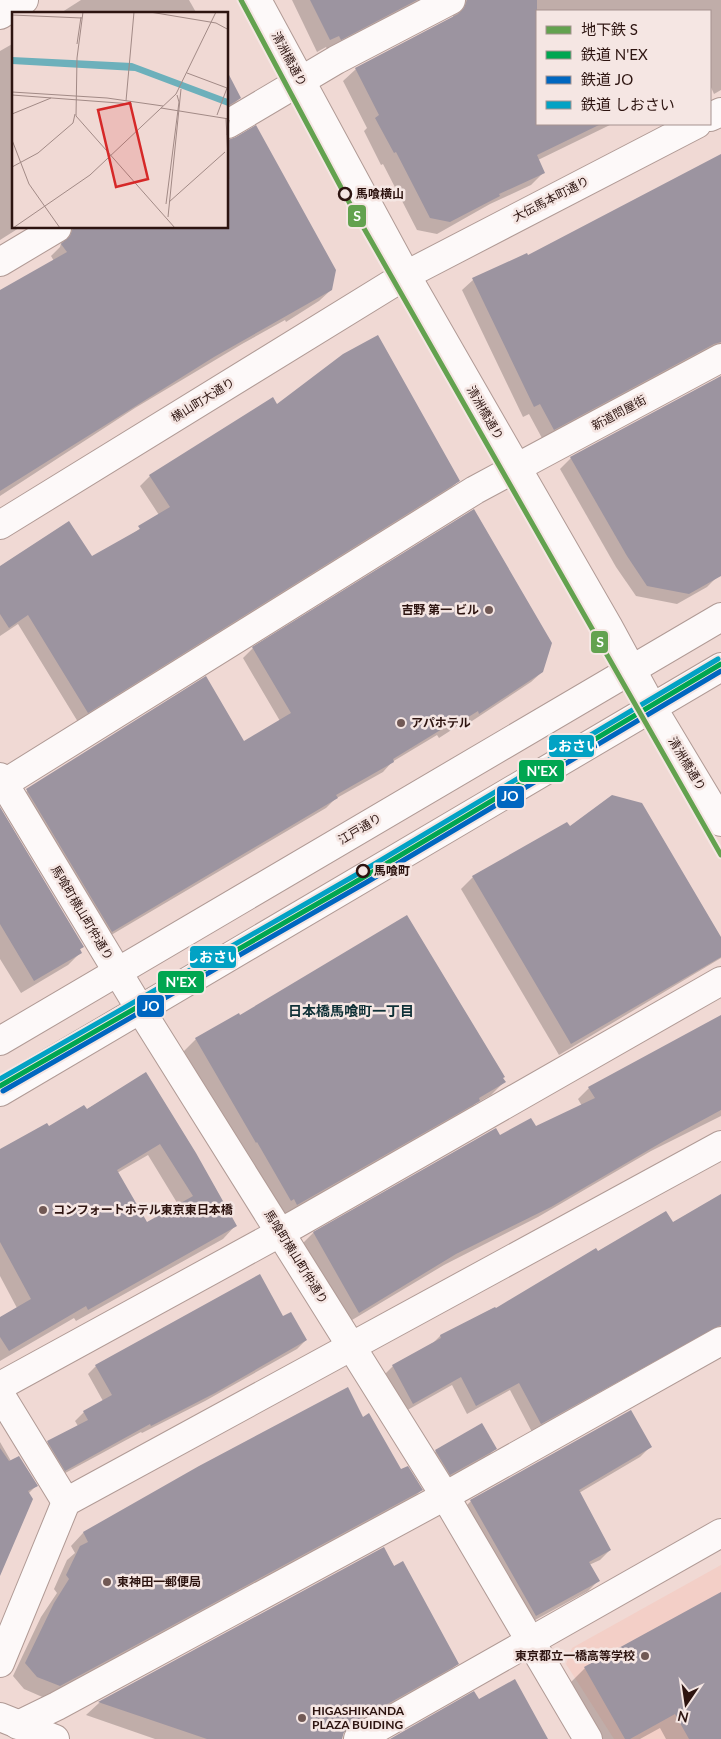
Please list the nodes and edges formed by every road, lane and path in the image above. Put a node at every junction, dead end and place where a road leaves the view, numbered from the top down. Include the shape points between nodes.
1 (24, 0) edge
2 (257, 0) edge
3 (451, 0) edge
4 (0, 15) edge
5 (301, 82) junction
6 (229, 123) edge
7 (695, 125) edge
8 (55, 229) edge
9 (0, 262) edge
10 (406, 275) junction
11 (721, 358) edge
12 (516, 467) junction
13 (0, 525) edge
14 (721, 618) edge
15 (721, 667) edge
16 (632, 669) junction
17 (652, 707) junction
18 (1, 782) edge
19 (721, 822) edge
20 (118, 972) junction
21 (721, 981) edge
22 (140, 1009) junction
23 (0, 1042) edge
24 (0, 1092) edge
25 (721, 1145) edge
26 (281, 1232) junction
27 (721, 1341) edge
28 (353, 1346) junction
29 (0, 1386) edge
30 (0, 1394) edge
31 (445, 1496) junction
32 (66, 1502) junction
33 (721, 1533) edge
34 (530, 1642) junction
35 (0, 1663) edge
36 (9, 1721) edge
37 (55, 1739) edge
38 (358, 1739) edge
39 (588, 1739) edge

1 - 4 main road
2 - 5 main road, 清洲橋通り
3 - 5 main road via 336,60
5 - 6 main road
5 - 10 main road, 清洲橋通り
7 - 10 main road, 大伝馬本町通り
8 - 9 main road
10 - 12 main road, 清洲橋通り
10 - 13 main road, 横山町大通り
11 - 12 main road, 新道問屋街
12 - 16 main road, 清洲橋通り
12 - 18 main road, 新道問屋街
14 - 16 main road, 江戸通り
15 - 17 main road
16 - 17 main road, 清洲橋通り
16 - 20 main road, 江戸通り
17 - 19 main road, 清洲橋通り
17 - 22 main road
18 - 20 main road, 馬喰町横山町仲通り
20 - 22 main road, 馬喰町横山町仲通り
20 - 23 main road, 江戸通り
21 - 26 main road
22 - 24 main road
22 - 26 main road, 馬喰町横山町仲通り
25 - 28 main road
26 - 28 main road, 馬喰町横山町仲通り
26 - 29 main road
27 - 31 main road
28 - 31 main road, 馬喰町横山町仲通り
28 - 32 main road
30 - 32 main road
31 - 34 main road, 馬喰町横山町仲通り
31 - 36 main road via 57,1706
32 - 35 main road
33 - 34 main road
34 - 38 main road
34 - 39 main road, 馬喰町横山町仲通り
36 - 37 main road

